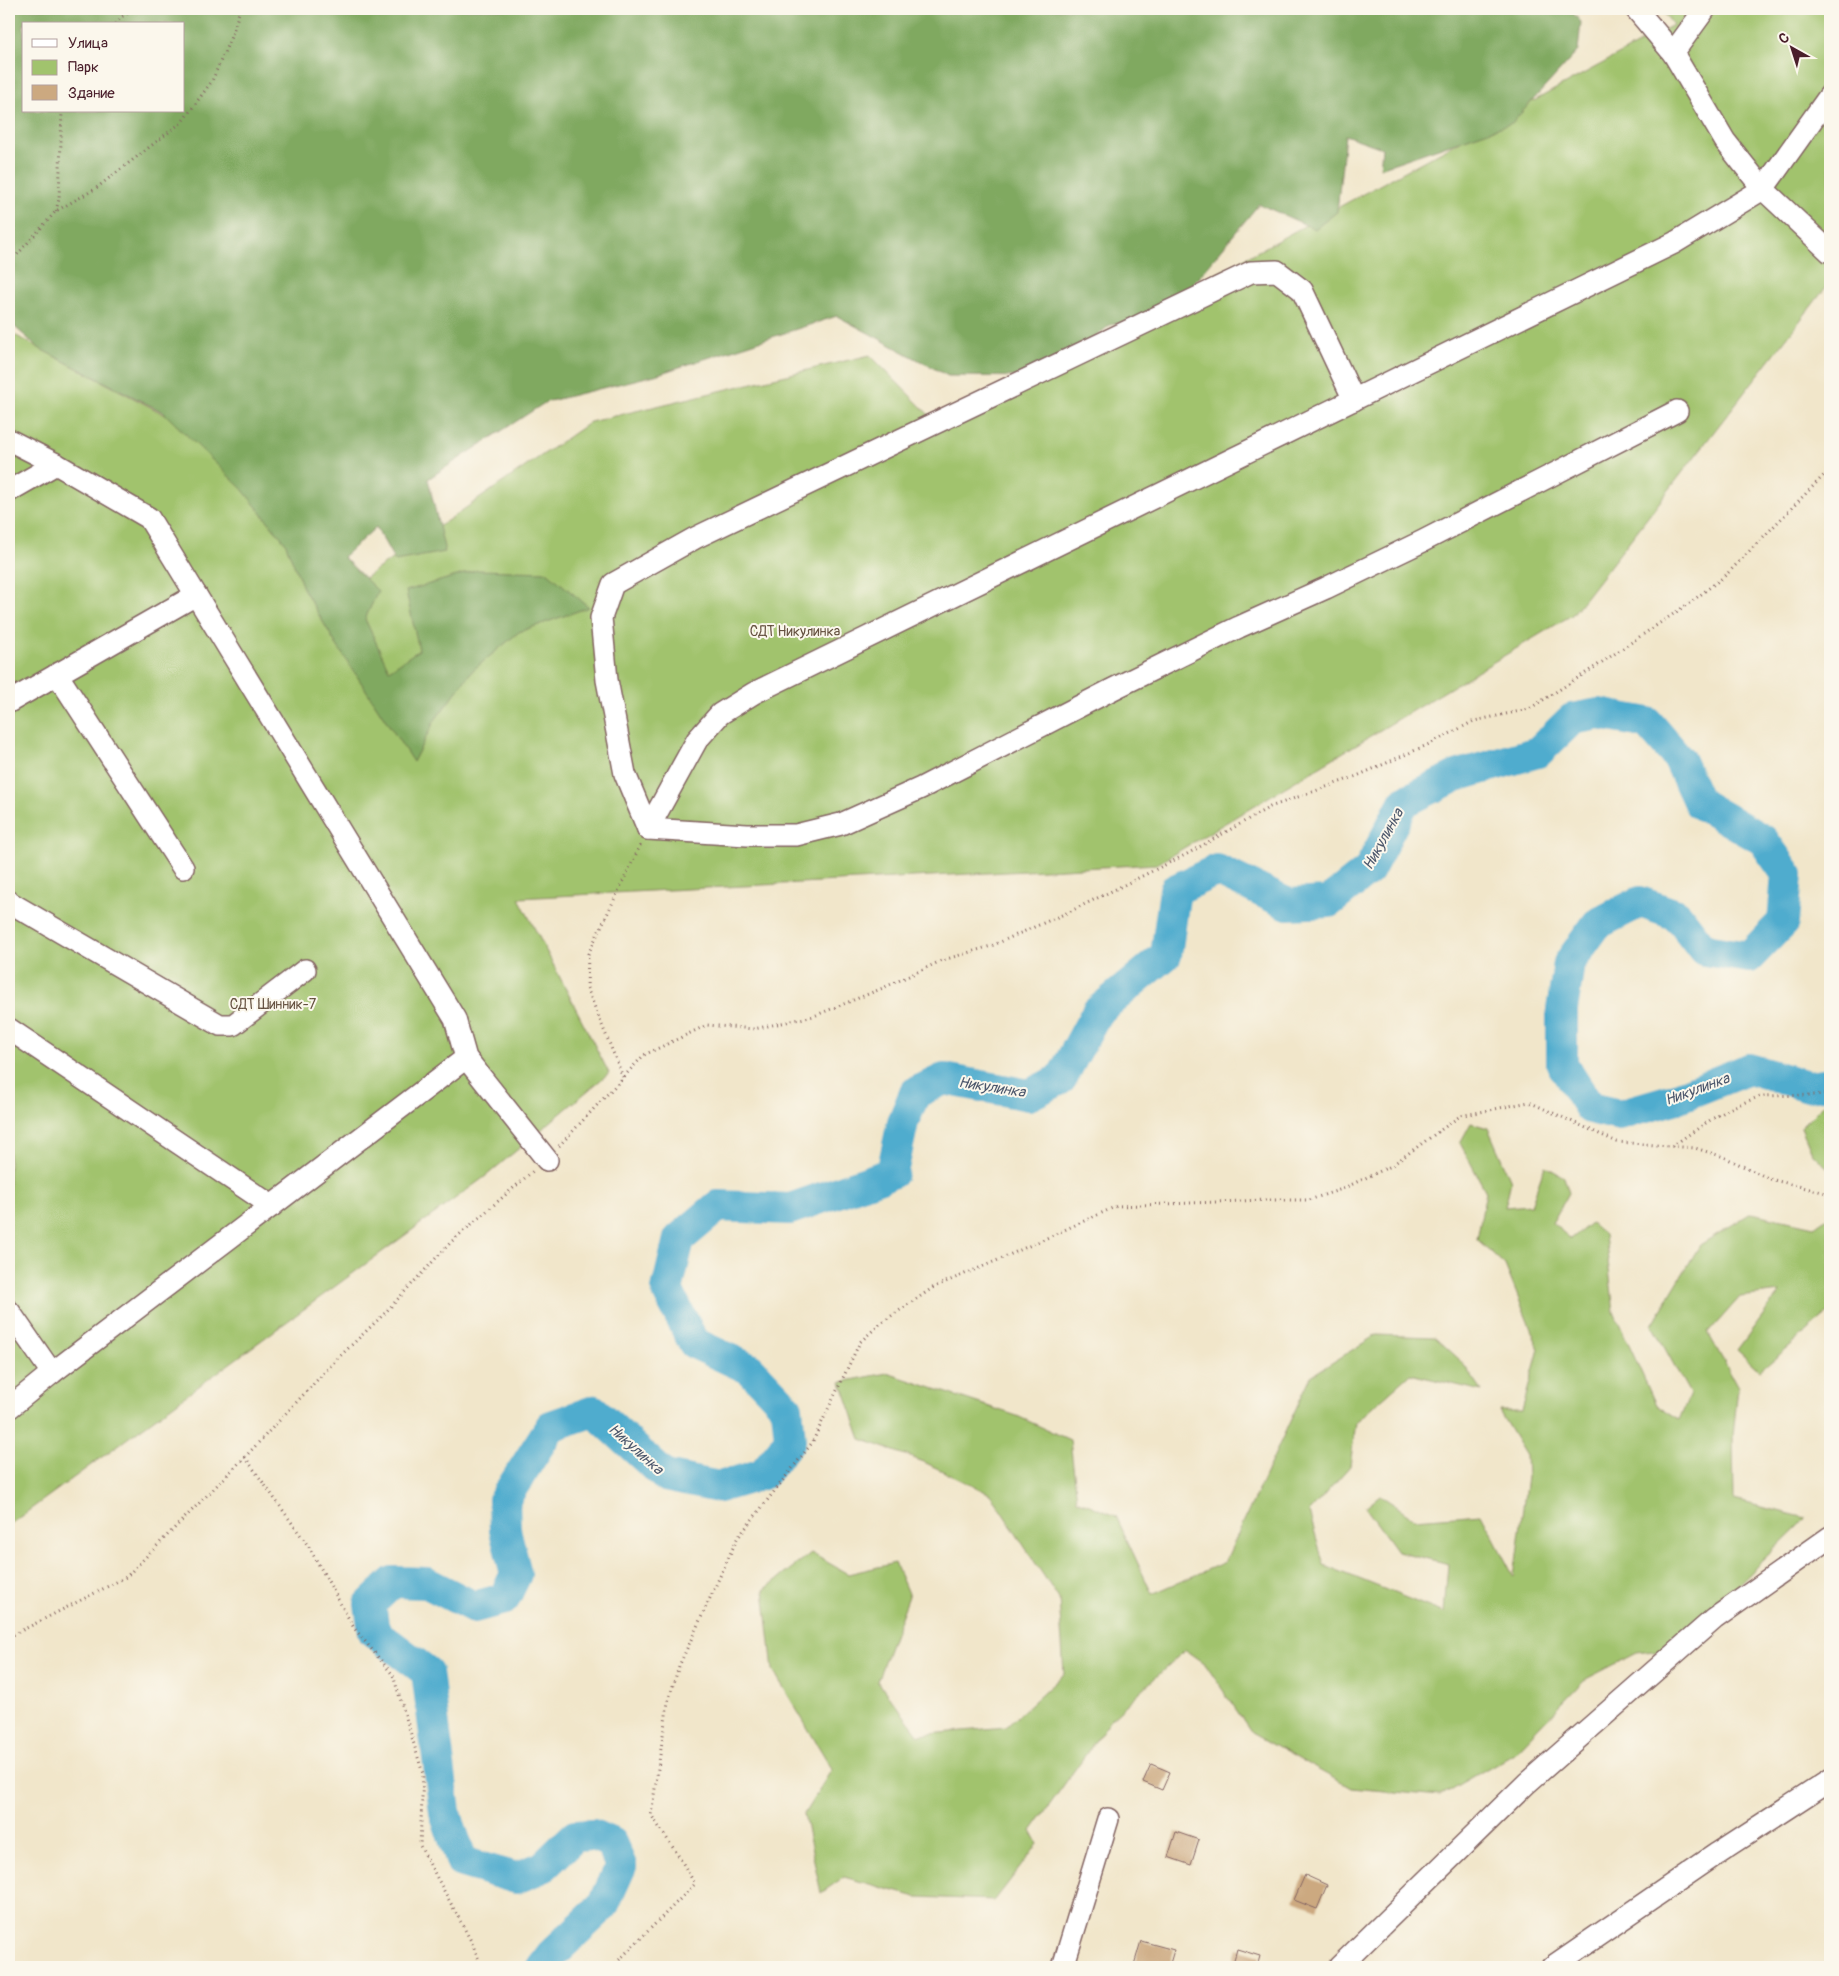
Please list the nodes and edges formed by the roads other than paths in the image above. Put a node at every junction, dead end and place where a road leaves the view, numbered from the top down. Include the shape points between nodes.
1 (1636, 9) edge
2 (1705, 9) edge
3 (1673, 53) junction
4 (1830, 95) edge
5 (1763, 189) junction
6 (1830, 252) edge
7 (1354, 400) junction
8 (1677, 411) dead end
9 (9, 440) edge
10 (56, 464) junction
11 (9, 491) edge
12 (196, 595) junction
13 (57, 674) junction
14 (9, 702) edge
15 (648, 829) junction
16 (183, 868) dead end
17 (9, 902) edge
18 (304, 970) dead end
19 (9, 1029) edge
20 (466, 1058) junction
21 (547, 1160) road end
22 (272, 1206) junction
23 (9, 1311) edge
24 (52, 1373) junction
25 (9, 1408) edge
26 (1830, 1537) edge
27 (1830, 1780) edge
28 (1108, 1819) dead end
29 (1063, 1967) edge
30 (1339, 1967) edge
31 (1552, 1967) edge

1 - 3 street
2 - 3 street
3 - 5 street via 1725,141
4 - 5 street
5 - 6 street
5 - 7 street via 1674,243
7 - 15 street via 754,693 720,714 697,740
7 - 15 street via 1302,290 1277,271 1250,272 695,538 613,584 600,618 607,680 625,774
8 - 15 street via 1423,541 1239,627 921,788 841,824 796,835
9 - 10 street
10 - 11 street
10 - 12 street via 149,518
12 - 13 street
12 - 20 street via 455,1018
13 - 14 street
13 - 16 street
17 - 18 street via 220,1025 232,1025
19 - 22 street
20 - 21 street
20 - 22 street
22 - 24 street
23 - 24 street
24 - 25 street
26 - 30 street via 1706,1626 1527,1783
27 - 31 street
28 - 29 street

